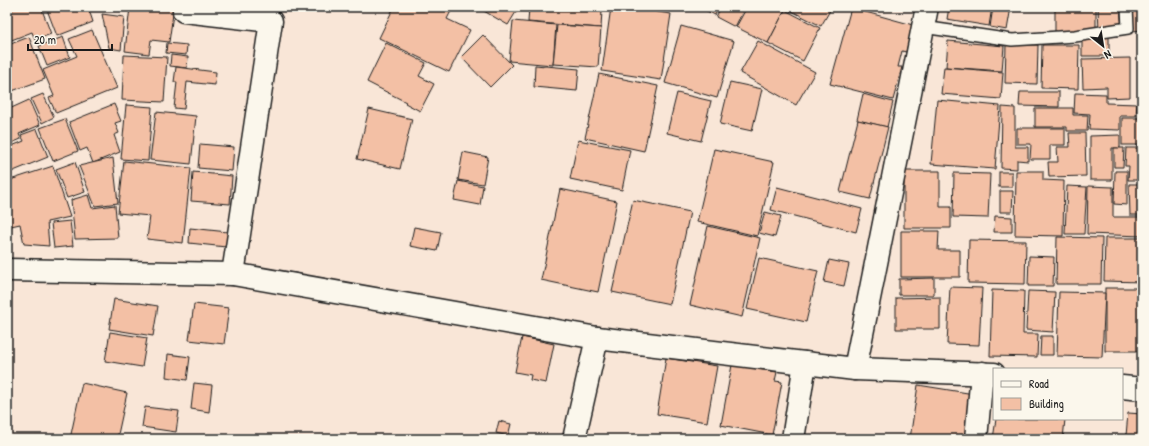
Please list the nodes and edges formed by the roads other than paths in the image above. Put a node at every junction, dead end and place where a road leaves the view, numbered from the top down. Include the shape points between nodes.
1 (1127, 7) edge
2 (184, 11) dead end
3 (925, 17) edge
4 (7, 270) edge
5 (233, 274) junction
6 (597, 338) junction
7 (804, 363) junction
8 (854, 369) junction
9 (988, 373) edge
10 (1123, 387) edge
11 (1142, 389) edge
12 (574, 439) edge
13 (793, 439) edge
14 (976, 439) edge

1 - 3 lane via 1128,28 1075,36 1012,40
2 - 5 street via 271,21
3 - 8 street
4 - 5 street
5 - 6 street
6 - 7 street
6 - 12 street
7 - 8 street
7 - 13 street
8 - 9 street
9 - 14 street
10 - 11 street

